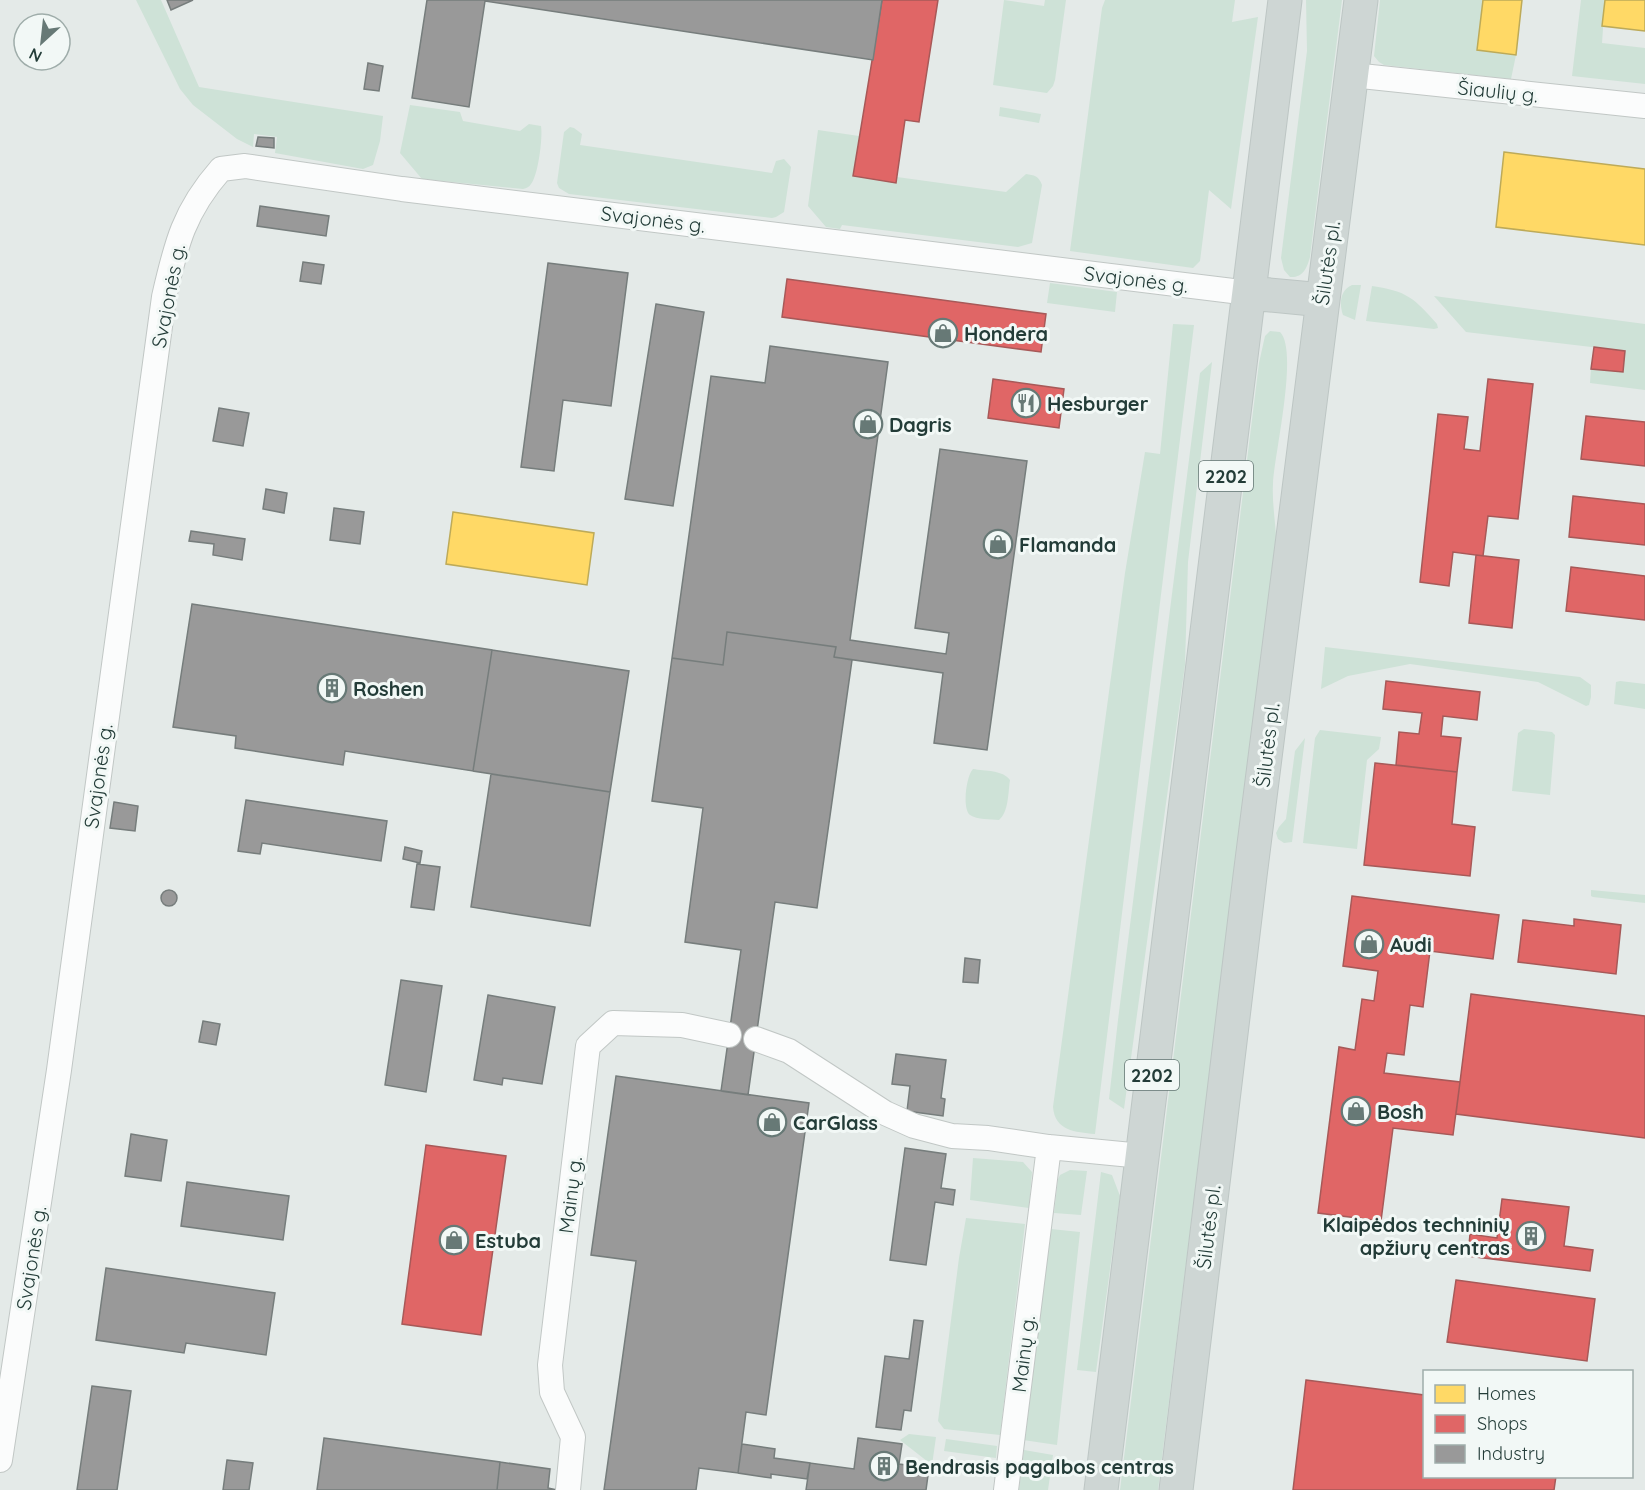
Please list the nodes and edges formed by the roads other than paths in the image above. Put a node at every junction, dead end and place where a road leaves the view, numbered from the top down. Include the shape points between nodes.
1 (1285, 0) edge
2 (1361, 0) edge
3 (1352, 75) junction
4 (1645, 106) edge
5 (1249, 293) junction
6 (1323, 300) junction
7 (729, 1035) dead end
8 (756, 1039) dead end
9 (1048, 1147) junction
10 (1142, 1156) junction
11 (0, 1460) edge
12 (568, 1490) edge
13 (1006, 1490) edge
14 (1101, 1490) edge
15 (1176, 1490) edge

1 - 5 main road, 2202
2 - 3 main road, Šilutės pl.
3 - 4 street, Šiaulių g.
3 - 6 main road, Šilutės pl.
5 - 6 main road
5 - 10 main road, 2202
5 - 11 street, Svajonės g. via 402,189 245,166 221,169 194,204 183,226 165,297 57,1081
6 - 15 main road, Šilutės pl.
7 - 12 street, Mainų g. via 682,1024 613,1023 588,1046 550,1365 552,1392 573,1437
8 - 9 street via 789,1051 885,1113 914,1126 952,1136
9 - 10 street
9 - 13 street, Mainų g.
10 - 14 main road, 2202

